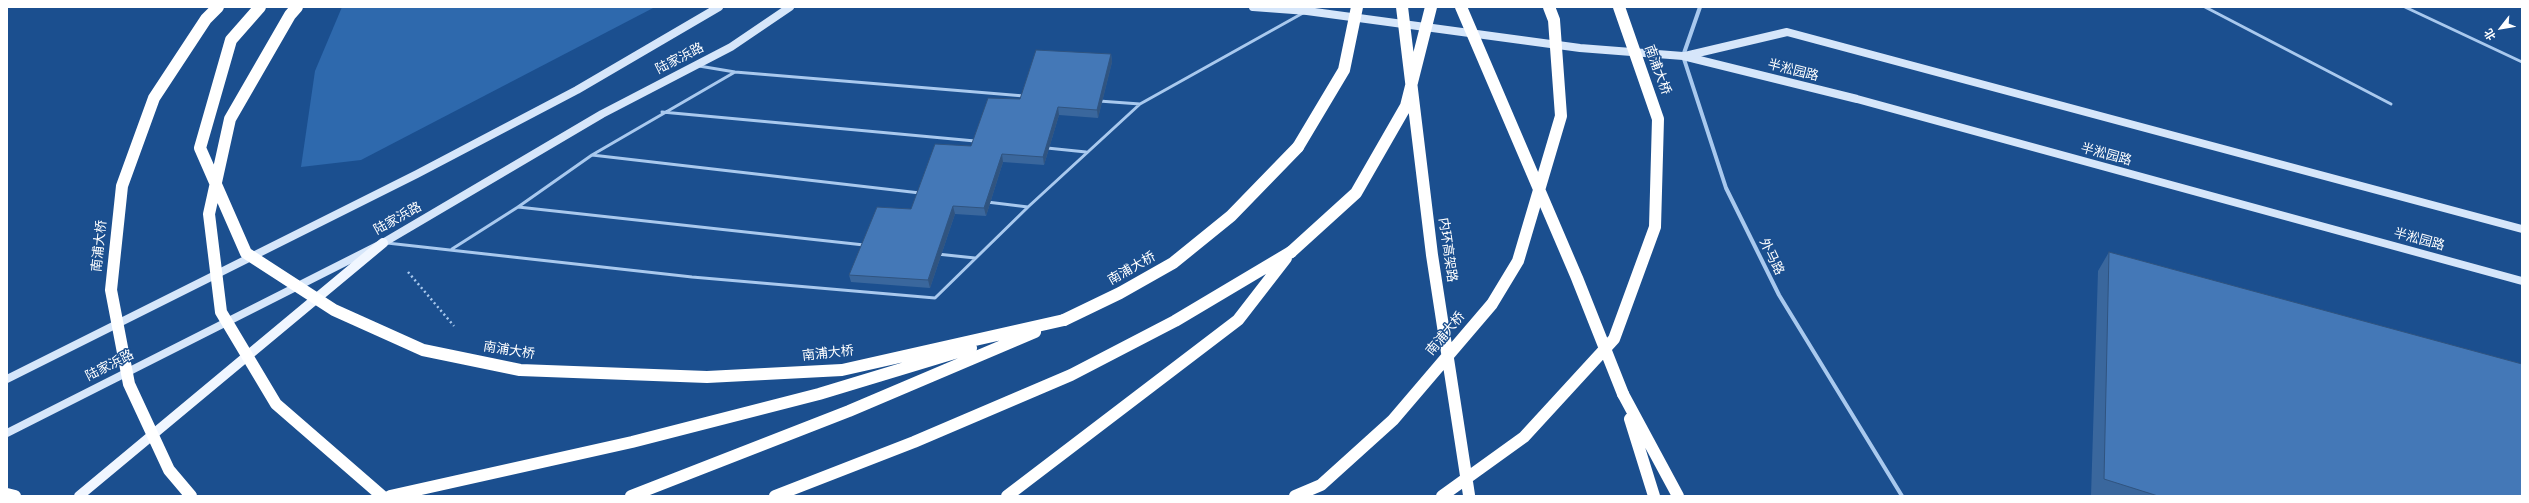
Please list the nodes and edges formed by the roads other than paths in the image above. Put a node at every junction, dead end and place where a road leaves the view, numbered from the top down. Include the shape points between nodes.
1 (218, 7) edge
2 (260, 7) edge
3 (297, 7) edge
4 (719, 7) edge
5 (790, 7) edge
6 (1253, 7) edge
7 (1357, 7) edge
8 (1402, 7) edge
9 (1431, 7) edge
10 (1461, 7) edge
11 (1548, 7) edge
12 (1619, 7) edge
13 (1700, 7) edge
14 (2205, 7) edge
15 (2405, 7) edge
16 (1307, 11) junction
17 (1682, 56) junction
18 (2522, 62) edge
19 (696, 65) junction
20 (735, 72) junction
21 (1032, 97) edge
22 (1094, 101) edge
23 (1140, 104) junction
24 (2391, 104) dead end
25 (662, 112) junction
26 (977, 142) edge
27 (1040, 148) edge
28 (1086, 152) junction
29 (592, 154) junction
30 (926, 194) edge
31 (981, 201) edge
32 (518, 207) junction
33 (1028, 207) junction
34 (2522, 229) edge
35 (383, 243) junction
36 (866, 246) edge
37 (452, 250) junction
38 (1291, 252) junction
39 (928, 253) edge
40 (975, 258) junction
41 (2522, 281) edge
42 (1064, 320) junction
43 (7, 380) edge
44 (1622, 394) junction
45 (7, 433) edge
46 (7, 494) edge
47 (15, 496) edge
48 (79, 496) edge
49 (191, 496) edge
50 (382, 496) edge
51 (390, 496) edge
52 (631, 496) edge
53 (775, 496) edge
54 (1007, 496) edge
55 (1296, 496) edge
56 (1442, 496) edge
57 (1469, 496) edge
58 (1654, 496) edge
59 (1678, 496) edge
60 (1902, 496) edge

1 - 49 highway, 南浦大桥, bridge via 206,19 154,98 122,186 111,290 129,384 169,470
2 - 42 highway, 南浦大桥, bridge via 231,40 200,148 246,253 334,310 423,350 520,370 707,377 842,370
3 - 50 highway, bridge via 230,119 209,214 221,312 276,404
4 - 43 main road, 陆家浜路 via 576,90 417,174
5 - 19 main road, 陆家浜路 via 731,47
6 - 16 main road, 半淞园路
7 - 42 highway, 南浦大桥, bridge via 1344,70 1298,147 1231,216 1173,263 1120,293
8 - 57 highway, 内环高架路, bridge via 1432,255
9 - 38 highway, bridge via 1406,106 1356,193
10 - 44 highway, bridge via 1577,278
11 - 55 highway, 南浦大桥, bridge via 1554,20 1560,116 1518,261 1492,304 1393,420 1322,485
12 - 56 highway, 南浦大桥, bridge via 1658,118 1655,227 1647,250 1614,339 1524,437
13 - 17 street
14 - 24 lane
15 - 18 lane
16 - 17 main road, 半淞园路 via 1580,48
16 - 23 lane
17 - 34 main road, 半淞园路 via 1787,32
17 - 41 main road, 半淞园路 via 1857,99
17 - 60 street, 外马路 via 1726,188 1779,295
19 - 20 lane
19 - 35 main road, 陆家浜路 via 602,114
20 - 21 lane
20 - 25 lane
22 - 23 lane
23 - 28 lane
25 - 26 lane
25 - 29 lane
27 - 28 lane
28 - 33 lane
29 - 30 lane
29 - 32 lane
31 - 33 lane
32 - 36 lane
32 - 37 lane
33 - 40 lane
35 - 37 lane
35 - 45 main road, 陆家浜路
35 - 48 main road
37 - 40 lane via 692,277 935,298
38 - 53 highway via 1175,321 1071,375 914,442
38 - 54 highway via 1238,320
39 - 40 lane
42 - 51 highway, bridge via 819,394 632,442
42 - 52 highway, bridge via 849,411
44 - 58 highway
44 - 59 highway
46 - 47 highway

